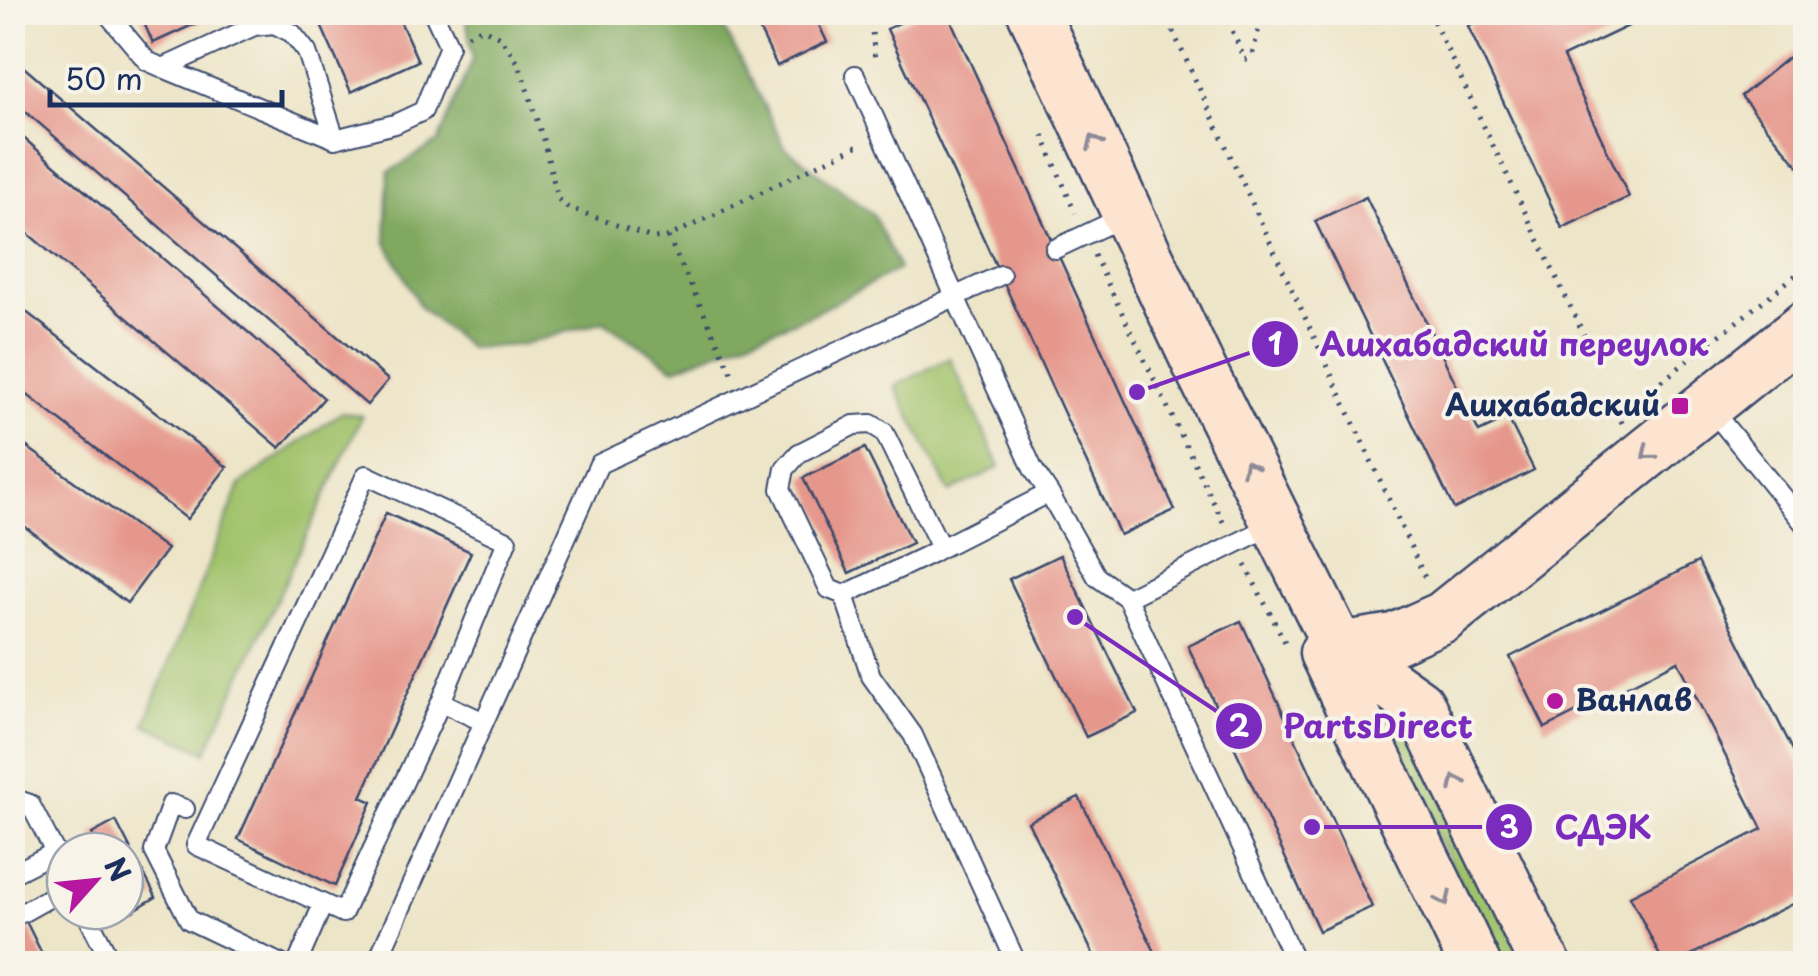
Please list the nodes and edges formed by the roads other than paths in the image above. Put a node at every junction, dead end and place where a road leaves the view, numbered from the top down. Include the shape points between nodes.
1 (106, 12) edge
2 (434, 12) edge
3 (1033, 12) edge
4 (162, 68) junction
5 (855, 75) road end
6 (335, 138) junction
7 (1106, 225) junction
8 (1056, 249) dead end
9 (1000, 275) dead end
10 (955, 296) junction
11 (1806, 326) edge
12 (1707, 405) junction
13 (1049, 492) junction
14 (1806, 526) edge
15 (1265, 530) dead end
16 (942, 548) junction
17 (844, 595) junction
18 (1127, 598) junction
19 (1319, 652) junction
20 (440, 702) junction
21 (484, 722) junction
22 (12, 798) edge
23 (185, 809) dead end
24 (45, 833) edge
25 (45, 857) edge
26 (12, 874) edge
27 (45, 900) edge
28 (320, 911) dead end
29 (22, 913) dead end
30 (96, 931) edge
31 (112, 964) edge
32 (281, 964) edge
33 (298, 964) edge
34 (376, 964) edge
35 (1017, 964) edge
36 (1296, 964) edge
37 (1475, 964) edge
38 (1544, 964) edge

1 - 4 lane via 148,62
2 - 6 lane via 448,46 422,110 395,124
7 -> 3 main road
4 - 6 lane
4 - 6 lane via 254,26 274,24 307,52
5 - 10 lane
7 - 8 lane
19 -> 7 main road via 1198,364
9 - 10 lane
10 - 13 lane
10 - 21 lane via 600,464
11 - 12 main road
12 - 14 lane
12 -> 19 main road via 1444,617 1394,639
13 - 16 lane
13 - 18 lane via 1097,577
15 - 18 lane
16 - 17 lane
16 - 17 lane via 884,432 854,424 799,453 784,470 781,489 829,590
17 - 35 lane via 871,676 913,735
18 - 36 lane
19 -> 37 main road
38 -> 19 main road via 1419,705
20 - 20 lane via 507,540 366,475 196,845 344,913
20 - 21 lane
21 - 34 lane
22 - 24 lane via 30,804
23 - 32 lane via 171,804 154,851 189,920
25 - 26 lane
27 - 29 lane
28 - 33 lane
30 - 31 lane

